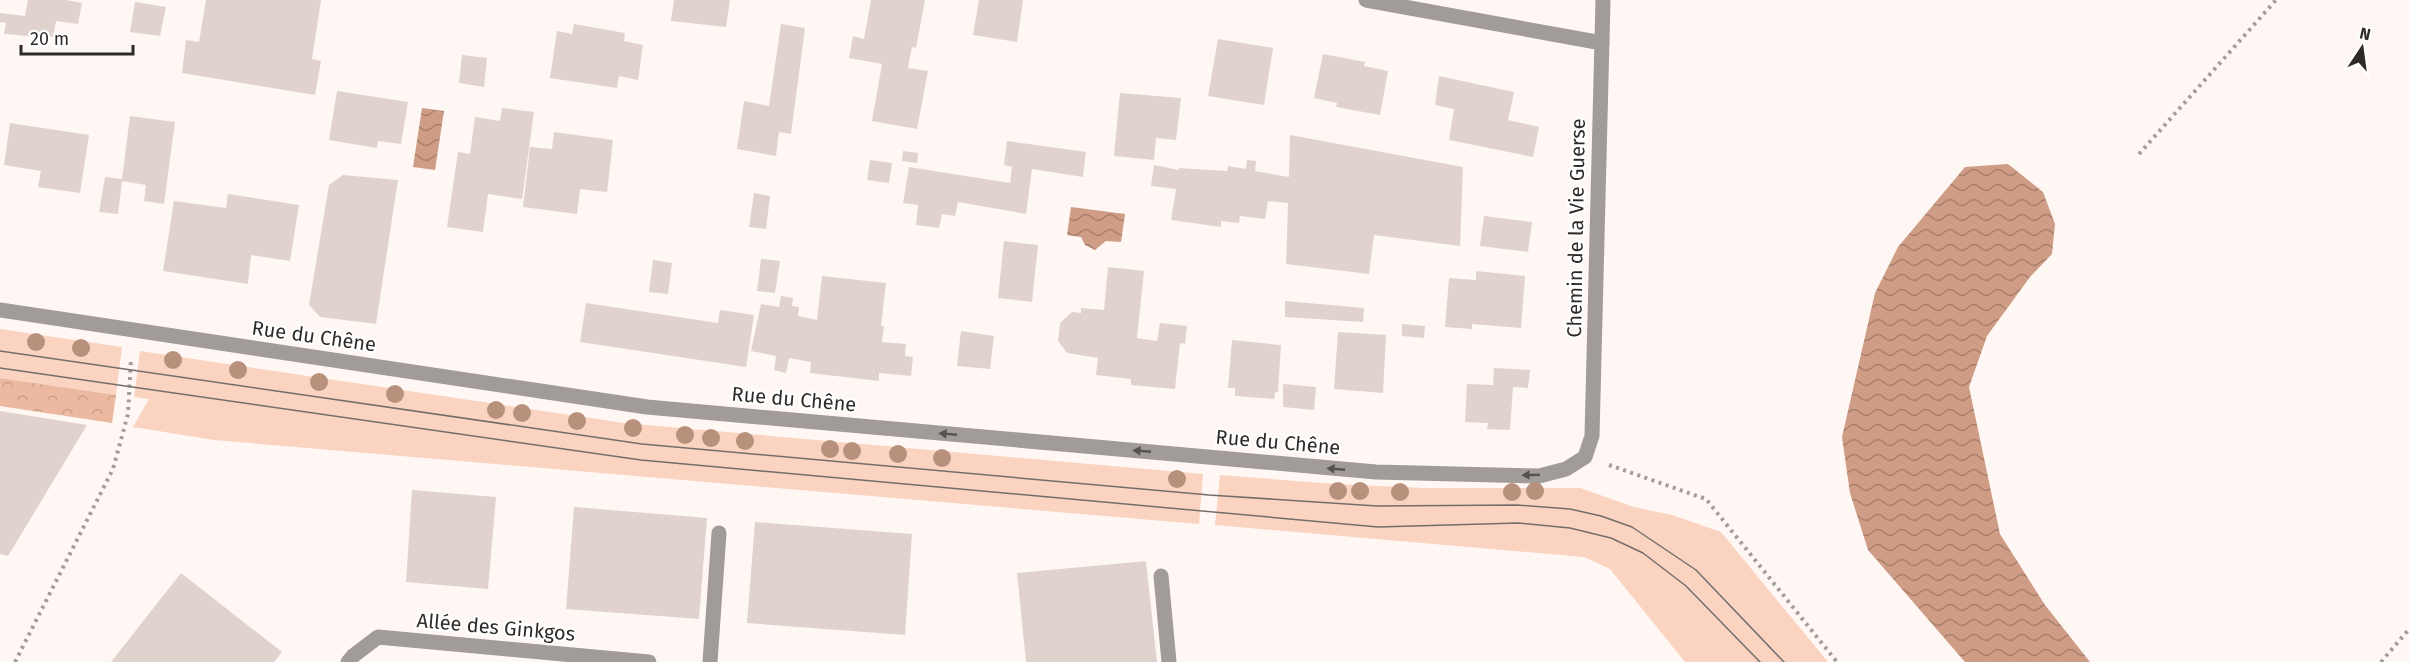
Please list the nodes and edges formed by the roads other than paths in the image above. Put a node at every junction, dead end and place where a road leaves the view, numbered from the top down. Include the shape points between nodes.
1 (1366, 0) edge
2 (1603, 0) edge
3 (1602, 43) junction
4 (0, 310) edge
5 (1586, 457) joint
6 (719, 533) dead end
7 (1161, 576) dead end
8 (348, 662) edge
9 (649, 662) edge
10 (710, 662) edge
11 (1169, 662) edge

1 - 3 street
2 - 3 street, Chemin de la Vie Guerse
3 - 5 street, Chemin de la Vie Guerse via 1592,436
5 -> 4 street, Rue du Chêne via 1566,469 1539,476 1376,472 647,407
6 - 10 street
7 - 11 street
8 - 9 street, Allée des Ginkgos via 378,637

